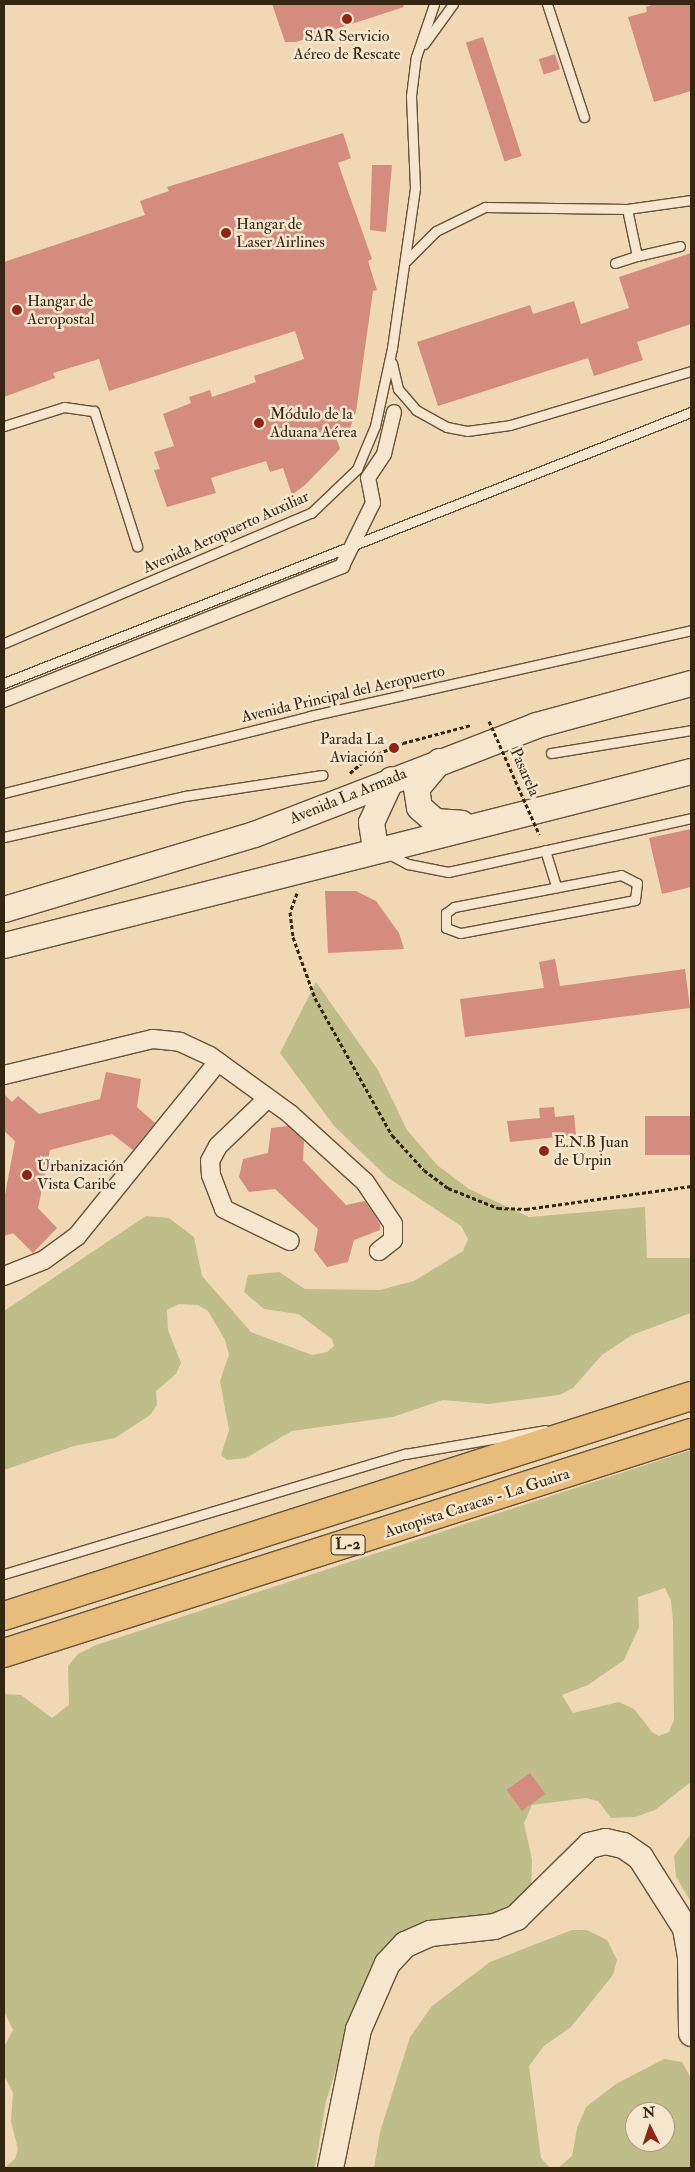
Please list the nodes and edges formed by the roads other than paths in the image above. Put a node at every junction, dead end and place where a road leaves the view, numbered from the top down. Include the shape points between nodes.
1 (434, 4) edge
2 (453, 4) edge
3 (547, 4) edge
4 (416, 57) junction
5 (584, 117) dead end
6 (691, 200) edge
7 (627, 209) junction
8 (680, 246) dead end
9 (637, 256) junction
10 (404, 264) junction
11 (615, 264) dead end
12 (392, 348) junction
13 (691, 371) edge
14 (394, 412) dead end
15 (691, 412) edge
16 (4, 426) edge
17 (138, 546) dead end
18 (351, 548) junction
19 (691, 630) edge
20 (4, 644) edge
21 (4, 683) edge
22 (691, 683) edge
23 (4, 700) edge
24 (691, 730) edge
25 (551, 753) dead end
26 (442, 757) junction
27 (691, 771) edge
28 (322, 775) dead end
29 (391, 779) junction
30 (4, 793) edge
31 (691, 818) edge
32 (471, 823) junction
33 (4, 837) edge
34 (375, 848) junction
35 (544, 850) junction
36 (556, 886) junction
37 (4, 909) edge
38 (30, 938) junction
39 (4, 945) edge
40 (4, 952) edge
41 (218, 1062) junction
42 (4, 1075) edge
43 (267, 1099) junction
44 (290, 1241) dead end
45 (379, 1251) dead end
46 (4, 1276) edge
47 (691, 1396) edge
48 (636, 1414) junction
49 (691, 1433) edge
50 (4, 1574) edge
51 (4, 1616) edge
52 (4, 1653) edge
53 (691, 2033) edge
54 (330, 2168) edge

1 - 4 lane, Avenida Aeropuerto Auxiliar
2 - 4 lane
3 - 5 lane
4 - 10 lane, Avenida Aeropuerto Auxiliar via 410,96 414,188
6 - 7 lane
7 - 9 lane
7 - 10 lane via 485,207 436,231
8 - 9 lane
9 - 11 lane
10 - 12 lane, Avenida Aeropuerto Auxiliar
12 - 13 lane via 393,376 407,400 429,419 467,431 510,425
12 - 20 lane, Avenida Aeropuerto Auxiliar via 368,448 357,469 330,500 294,521
14 - 18 street via 384,454 368,478 373,503
15 - 18 lane
16 - 17 lane via 64,407 94,411
18 - 21 lane
18 - 23 street via 342,566
19 - 30 lane, Avenida Principal del Aeropuerto via 319,714
22 - 26 main road, Avenida La Armada via 536,725
24 - 25 lane
26 - 29 main road, Avenida La Armada
26 - 32 main road via 416,788 419,807 435,821
27 - 32 main road
28 - 33 lane via 185,796
29 - 34 main road via 372,822
29 - 37 main road, Avenida La Armada via 194,854
31 - 35 lane
32 - 34 main road
34 - 35 lane via 408,864 448,872
34 - 38 main road
35 - 36 lane
36 - 36 lane via 454,907 446,913 446,928 460,933 635,900 639,892 637,883 621,875
38 - 39 main road
38 - 40 street
41 - 42 street via 180,1042 153,1040
41 - 43 street
41 - 46 street via 77,1236 44,1260
43 - 44 street via 218,1146 210,1161 211,1176 224,1209
43 - 45 street via 290,1114 374,1194 393,1224 393,1240
47 - 48 highway, L-2
48 - 50 lane via 405,1454
48 - 51 highway, L-2
49 - 52 highway, Autopista Caracas - La Guaira / L-2
53 - 54 main road via 690,1957 685,1928 640,1857 623,1845 605,1840 588,1845 516,1917 494,1926 423,1935 405,1944 387,1963 358,2029

